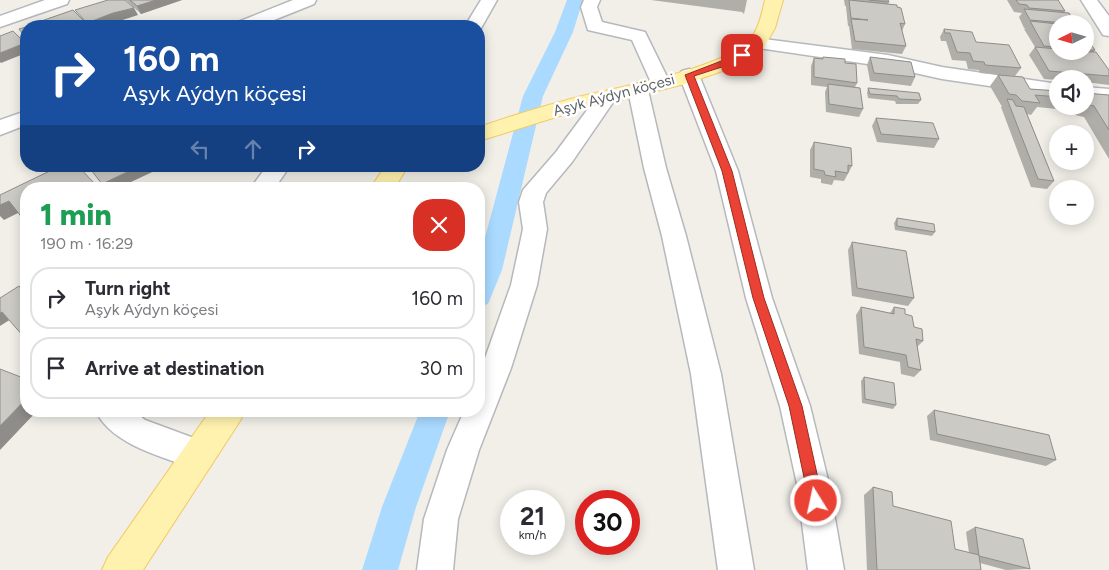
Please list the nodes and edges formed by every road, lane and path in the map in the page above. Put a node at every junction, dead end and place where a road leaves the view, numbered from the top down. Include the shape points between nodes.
1 (61, 0) edge
2 (308, 0) edge
3 (489, 0) edge
4 (592, 0) edge
5 (774, 0) edge
6 (1089, 0) edge
7 (259, 20) edge
8 (477, 20) edge
9 (0, 22) edge
10 (1109, 32) edge
11 (757, 43) junction
12 (689, 75) junction
13 (649, 87) junction
14 (1049, 89) edge
15 (1094, 94) edge
16 (1109, 95) edge
17 (606, 98) junction
18 (20, 120) edge
19 (0, 128) edge
20 (485, 132) edge
21 (274, 172) edge
22 (266, 182) edge
23 (485, 396) edge
24 (118, 417) edge
25 (225, 417) edge
26 (477, 417) edge
27 (199, 455) junction
28 (121, 570) edge
29 (435, 570) edge
30 (736, 570) edge
31 (826, 570) edge

1 - 9 street
2 - 7 street
3 - 8 street
4 - 13 street via 589,7 594,26 640,36
5 - 11 main road, Aşyk Aýdyn köçesi
6 - 10 street via 1102,16
11 - 12 main road, Aşyk Aýdyn köçesi via 725,64
11 - 14 street
12 - 13 main road, Aşyk Aýdyn köçesi
12 - 31 street via 727,171 759,298 795,406 813,484
13 - 17 main road, Aşyk Aýdyn köçesi
13 - 30 street via 655,168 706,374
15 - 16 street
17 - 20 main road, Aşyk Aýdyn köçesi
17 - 23 street via 564,157 535,190 531,202 535,229 524,285
18 - 19 street
21 - 22 street
24 - 27 street via 135,431
25 - 27 main road
26 - 29 street via 441,519
27 - 28 main road

